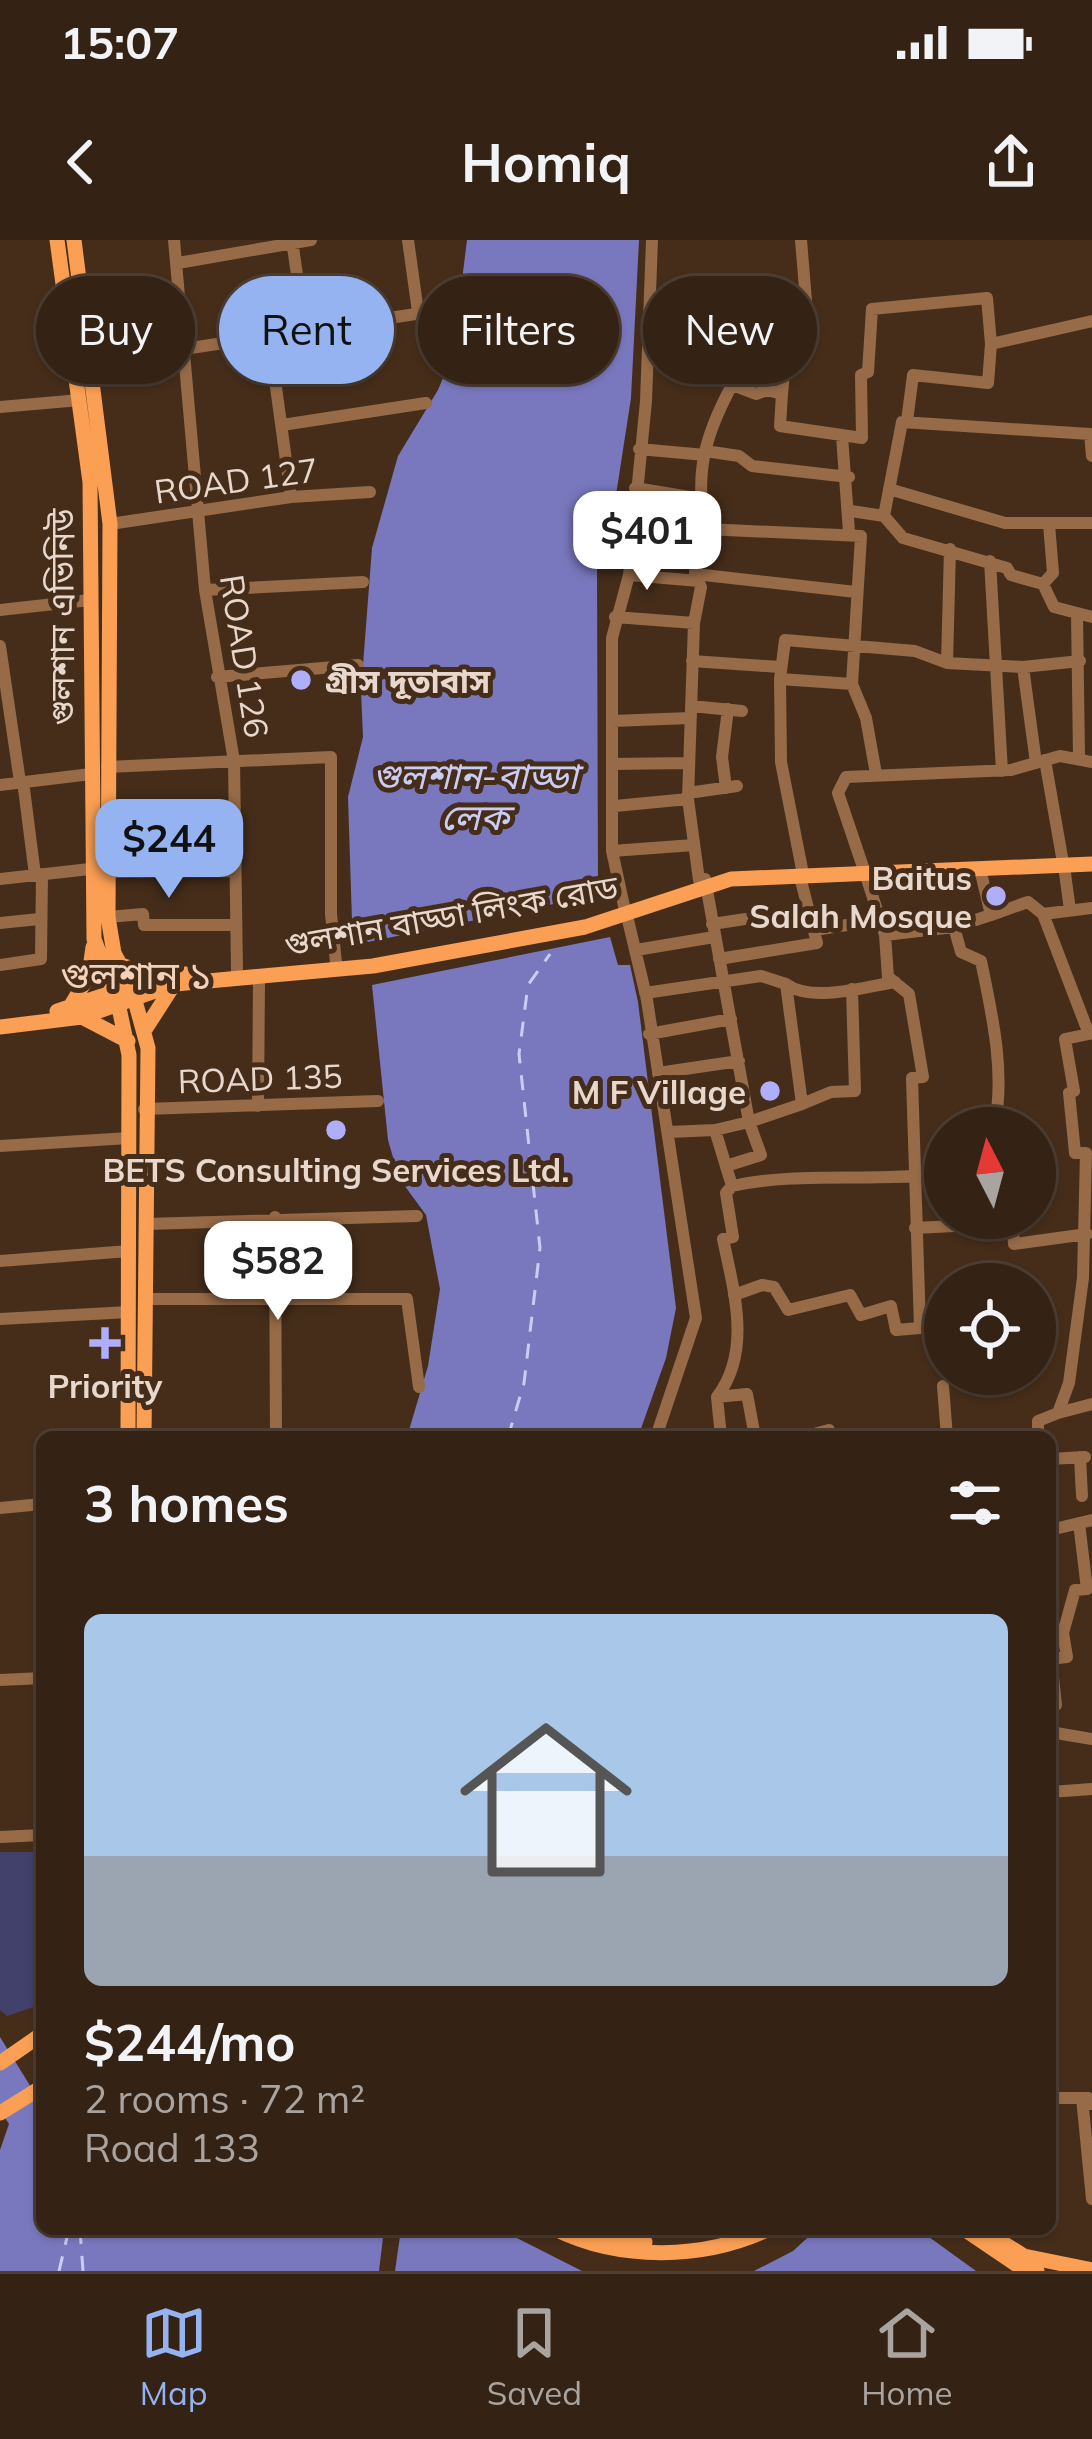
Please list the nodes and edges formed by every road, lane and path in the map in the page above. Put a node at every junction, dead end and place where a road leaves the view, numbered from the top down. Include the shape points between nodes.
1 (57, 240) edge
2 (74, 240) edge
3 (174, 240) edge
4 (311, 240) edge
5 (408, 240) edge
6 (652, 240) edge
7 (801, 240) edge
8 (292, 242) edge
9 (178, 263) junction
10 (65, 276) edge
11 (77, 276) edge
12 (180, 276) edge
13 (297, 276) edge
14 (418, 312) joint
15 (394, 316) edge
16 (1092, 321) edge
17 (991, 344) junction
18 (82, 384) edge
19 (87, 384) edge
20 (190, 384) edge
21 (276, 384) edge
22 (782, 394) junction
23 (80, 400) junction
24 (426, 403) dead end
25 (0, 407) edge
26 (907, 421) junction
27 (282, 425) junction
28 (842, 436) junction
29 (639, 449) junction
30 (1092, 456) edge
31 (705, 457) junction
32 (849, 477) junction
33 (635, 488) junction
34 (890, 489) junction
35 (370, 492) dead end
36 (291, 497) junction
37 (696, 499) junction
38 (198, 512) junction
39 (851, 512) junction
40 (884, 516) junction
41 (1092, 523) edge
42 (110, 524) junction
43 (1049, 524) junction
44 (633, 526) junction
45 (701, 530) junction
46 (849, 532) junction
47 (950, 549) junction
48 (990, 561) junction
49 (629, 575) junction
50 (697, 577) junction
51 (363, 582) dead end
52 (1043, 584) junction
53 (205, 590) junction
54 (856, 592) junction
55 (90, 600) junction
56 (0, 610) edge
57 (1077, 614) junction
58 (615, 617) junction
59 (1092, 617) edge
60 (694, 623) junction
61 (853, 644) junction
62 (0, 646) edge
63 (692, 661) junction
64 (1080, 661) junction
65 (947, 663) junction
66 (358, 664) dead end
67 (994, 666) junction
68 (1023, 667) junction
69 (780, 673) junction
70 (217, 677) junction
71 (852, 684) junction
72 (2, 689) edge
73 (690, 712) junction
74 (613, 721) junction
75 (1085, 760) edge
76 (234, 761) junction
77 (1040, 762) junction
78 (688, 763) junction
79 (612, 764) junction
80 (99, 770) junction
81 (1002, 771) junction
82 (876, 774) junction
83 (22, 782) junction
84 (0, 784) edge
85 (688, 796) junction
86 (615, 806) junction
87 (235, 807) junction
88 (107, 811) junction
89 (694, 845) junction
90 (611, 850) junction
91 (1092, 854) edge
92 (1063, 861) junction
93 (1092, 864) edge
94 (980, 869) junction
95 (99, 871) junction
96 (235, 871) junction
97 (864, 871) junction
98 (801, 873) junction
99 (38, 875) junction
100 (0, 879) edge
101 (704, 881) junction
102 (1092, 908) edge
103 (806, 910) junction
104 (1070, 910) junction
105 (625, 911) junction
106 (1042, 914) junction
107 (991, 915) junction
108 (108, 916) junction
109 (39, 920) junction
110 (880, 920) junction
111 (603, 922) junction
112 (0, 923) edge
113 (235, 925) junction
114 (954, 927) junction
115 (814, 930) junction
116 (713, 931) junction
117 (885, 935) junction
118 (94, 939) junction
119 (635, 948) junction
120 (718, 959) junction
121 (336, 963) junction
122 (119, 964) junction
123 (0, 965) edge
124 (237, 972) junction
125 (260, 979) junction
126 (172, 980) junction
127 (723, 980) junction
128 (892, 980) junction
129 (786, 984) junction
130 (852, 989) junction
131 (645, 993) junction
132 (125, 994) junction
133 (75, 1013) junction
134 (0, 1017) edge
135 (730, 1019) junction
136 (0, 1027) edge
137 (146, 1028) junction
138 (650, 1034) junction
139 (1090, 1038) edge
140 (128, 1041) junction
141 (739, 1061) junction
142 (658, 1073) junction
143 (378, 1101) dead end
144 (802, 1104) junction
145 (259, 1106) junction
146 (996, 1107) edge
147 (144, 1108) junction
148 (749, 1122) junction
149 (715, 1130) junction
150 (669, 1132) junction
151 (129, 1138) junction
152 (0, 1146) edge
153 (726, 1166) junction
154 (915, 1176) junction
155 (732, 1186) junction
156 (417, 1216) dead end
157 (275, 1217) junction
158 (146, 1224) junction
159 (924, 1227) edge
160 (915, 1228) junction
161 (1087, 1234) junction
162 (1056, 1238) edge
163 (1015, 1239) edge
164 (1052, 1239) edge
165 (129, 1251) junction
166 (0, 1261) edge
167 (1087, 1276) edge
168 (734, 1295) junction
169 (145, 1299) junction
170 (275, 1299) junction
171 (129, 1312) junction
172 (0, 1319) edge
173 (419, 1387) dead end
174 (944, 1395) edge
175 (717, 1397) junction
176 (1092, 1404) edge
177 (1058, 1414) junction
178 (128, 1431) edge
179 (144, 1431) edge
180 (277, 1431) edge
181 (658, 1431) edge
182 (720, 1431) edge
183 (754, 1431) edge
184 (947, 1431) edge
185 (1038, 1431) edge
186 (1056, 1459) edge
187 (1082, 1496) dead end
188 (36, 1505) edge
189 (0, 1508) edge
190 (1086, 1522) edge
191 (1056, 1529) edge
192 (1090, 1589) edge
193 (1056, 1658) edge
194 (36, 1678) edge
195 (0, 1680) edge
196 (1056, 1733) edge
197 (1092, 1739) edge
198 (1092, 1789) edge
199 (1056, 1792) edge
200 (36, 1835) edge
201 (0, 1837) edge
202 (36, 2040) edge
203 (36, 2049) edge
204 (20, 2056) junction
205 (0, 2062) edge
206 (0, 2073) edge
207 (36, 2091) edge
208 (1056, 2098) edge
209 (1087, 2101) edge
210 (0, 2113) edge
211 (1092, 2199) edge
212 (568, 2235) edge
213 (591, 2235) edge
214 (628, 2235) edge
215 (714, 2235) edge
216 (749, 2235) edge
217 (973, 2235) edge
218 (991, 2235) edge
219 (635, 2250) junction
220 (1028, 2270) edge
221 (1092, 2270) edge

1 - 10 main road, গুলশান এভিনিউ
2 - 11 main road, গুলশান এভিনিউ
3 - 9 street, ROAD 126
4 - 8 street
5 - 14 street
6 - 29 street
7 - 22 street via 807,313 789,318
8 - 9 street
8 - 13 street
9 - 12 street, ROAD 126
14 - 15 street
16 - 17 street
17 - 26 street via 988,383 913,375
17 - 28 street via 987,298 870,310 862,438
18 - 23 main road, গুলশান এভিনিউ
19 - 42 main road, গুলশান এভিনিউ
20 - 38 street, ROAD 126
21 - 27 street
22 - 28 street via 780,427
22 - 31 street via 732,385 706,434
23 - 25 street
23 - 55 main road, গুলশান এভিনিউ
24 - 27 street
26 - 30 street via 1090,434
26 - 34 street via 900,424
27 - 36 street
28 - 32 street
29 - 31 street
29 - 33 street
31 - 32 street
31 - 37 street
32 - 39 street
33 - 37 street
33 - 44 street
34 - 40 street
34 - 43 street via 972,516
35 - 36 street, ROAD 127
36 - 38 street, ROAD 127
37 - 45 street
38 - 42 street, ROAD 127
38 - 53 street, ROAD 126
39 - 40 street
39 - 46 street
40 - 47 street via 903,538
41 - 43 street
42 - 80 main road, গুলশান এভিনিউ
43 - 52 street via 1054,573
44 - 45 street
44 - 49 street
45 - 46 street
45 - 50 street
46 - 54 street via 861,538
47 - 48 street
47 - 65 street
48 - 52 street
48 - 67 street
49 - 50 street
49 - 58 street
50 - 54 street
50 - 60 street
51 - 53 street
52 - 57 street via 1048,603
53 - 70 street, ROAD 126
54 - 61 street
55 - 56 street
55 - 80 main road, গুলশান এভিনিউ
57 - 59 street
57 - 64 street
58 - 60 street
58 - 74 street
60 - 63 street
61 - 65 street
61 - 69 street via 785,640
61 - 71 street
62 - 72 street
63 - 69 street
63 - 73 street
64 - 68 street
64 - 75 street
65 - 67 street
66 - 70 street
67 - 68 street
67 - 81 street
68 - 77 street
69 - 71 street
69 - 98 street via 781,762
70 - 76 street, ROAD 126
71 - 82 street
72 - 83 street
73 - 74 street
73 - 78 street
73 - 85 street via 735,710 722,757 731,787
74 - 79 street
75 - 77 street
76 - 80 street
76 - 87 street, ROAD 126
76 - 121 street via 331,757
77 - 81 street
77 - 92 street
78 - 79 street
78 - 85 street
79 - 86 street
80 - 83 street
80 - 88 main road, গুলশান এভিনিউ
80 - 95 main road, গুলশান এভিনিউ
81 - 82 street
82 - 97 street via 846,777 838,793
83 - 84 street
83 - 99 street
85 - 86 street
85 - 89 street
86 - 90 street
87 - 88 street
87 - 96 street, ROAD 126
88 - 95 main road, গুলশান এভিনিউ
89 - 90 street
89 - 101 street
90 - 105 street
91 - 92 main road, গুলশান বাড্ডা লিংক রোড
92 - 93 main road, গুলশান বাড্ডা লিংক রোড
92 - 94 main road, গুলশান বাড্ডা লিংক রোড
92 - 97 main road, গুলশান বাড্ডা লিংক রোড
92 - 104 street
94 - 97 main road, গুলশান বাড্ডা লিংক রোড
94 - 107 street
95 - 96 street
95 - 99 street
95 - 108 main road, গুলশান এভিনিউ
95 - 118 main road, গুলশান এভিনিউ
96 - 113 street, ROAD 126
97 - 98 main road, গুলশান বাড্ডা লিংক রোড
97 - 110 street
98 - 101 main road, গুলশান বাড্ডা লিংক রোড
98 - 103 street
99 - 100 street
99 - 109 street
101 - 105 main road, গুলশান বাড্ডা লিংক রোড
101 - 116 street
102 - 104 street
103 - 115 street
103 - 116 street
104 - 106 street
105 - 111 main road, গুলশান বাড্ডা লিংক রোড
105 - 119 street
105 - 121 main road, গুলশান বাড্ডা লিংক রোড
106 - 107 street via 1028,902
106 - 139 street
107 - 114 street
108 - 113 street via 143,914 144,925
108 - 122 main road, গুলশান এভিনিউ
109 - 112 street
109 - 123 street via 40,959
110 - 115 street
110 - 117 street
111 - 119 street via 618,926
111 - 125 main road, গুলশান বাড্ডা লিংক রোড via 375,966
113 - 124 street, ROAD 126
114 - 117 street
114 - 146 street via 961,952 982,961 991,994
115 - 120 street via 817,943
116 - 119 street
116 - 120 street
117 - 128 street
118 - 132 main road, গুলশান এভিনিউ
118 - 133 main road
119 - 131 street
120 - 127 street
121 - 124 main road, গুলশান বাড্ডা লিংক রোড
122 - 126 main road
122 - 132 main road, গুলশান এভিনিউ
124 - 126 main road, গুলশান বাড্ডা লিংক রোড
125 - 126 main road, গুলশান বাড্ডা লিংক রোড
125 - 145 street
126 - 132 main road
126 - 137 main road
127 - 129 street via 761,976
127 - 131 street
127 - 135 street
128 - 130 street
128 - 154 street via 911,1000 923,1077 912,1078
129 - 130 street via 796,991
129 - 144 street
130 - 144 street via 855,1090
131 - 138 street
132 - 133 main road
132 - 137 main road
132 - 140 main road
133 - 134 main road
133 - 136 main road
133 - 140 main road
135 - 138 street
135 - 141 street
137 - 147 main road
138 - 142 street
139 - 161 street via 1065,1039 1076,1153 1087,1153
140 - 151 main road
141 - 142 street
141 - 148 street
142 - 150 street
143 - 145 street, ROAD 135
144 - 148 street
145 - 147 street, ROAD 135
147 - 158 main road
148 - 149 street
148 - 153 street via 761,1155
149 - 150 street
149 - 153 street
150 - 181 street via 696,1318
151 - 152 street
151 - 165 main road
153 - 155 street
154 - 155 street via 780,1176
154 - 160 street
155 - 168 street via 726,1193 734,1238 723,1240
156 - 157 street
157 - 158 street
157 - 170 street
158 - 169 main road
159 - 160 street
160 - 168 street via 920,1328 896,1330 891,1306 860,1316 850,1295 788,1310 775,1287
161 - 162 street
161 - 167 street
163 - 164 street
165 - 166 street
165 - 171 main road
167 - 177 street
168 - 175 street via 733,1372
169 - 170 street
169 - 171 main road
169 - 179 main road
170 - 173 street via 407,1299
170 - 180 street
171 - 172 street
171 - 178 main road
174 - 184 street
175 - 182 street
175 - 183 street via 747,1394
176 - 177 street
177 - 185 street via 1038,1421
186 - 187 street via 1083,1457
188 - 189 street
190 - 191 street
190 - 192 street
192 - 193 street via 1075,1590 1063,1633 1067,1657
194 - 195 street
196 - 197 street
198 - 199 street
200 - 201 street
202 - 204 main road
203 - 204 main road
204 - 205 main road
204 - 206 main road
207 - 210 main road
208 - 209 street
209 - 211 street
212 - 219 main road
213 - 219 main road
214 - 215 main road via 672,2243
216 - 219 main road via 694,2251
217 - 220 main road
218 - 221 main road via 1024,2256

